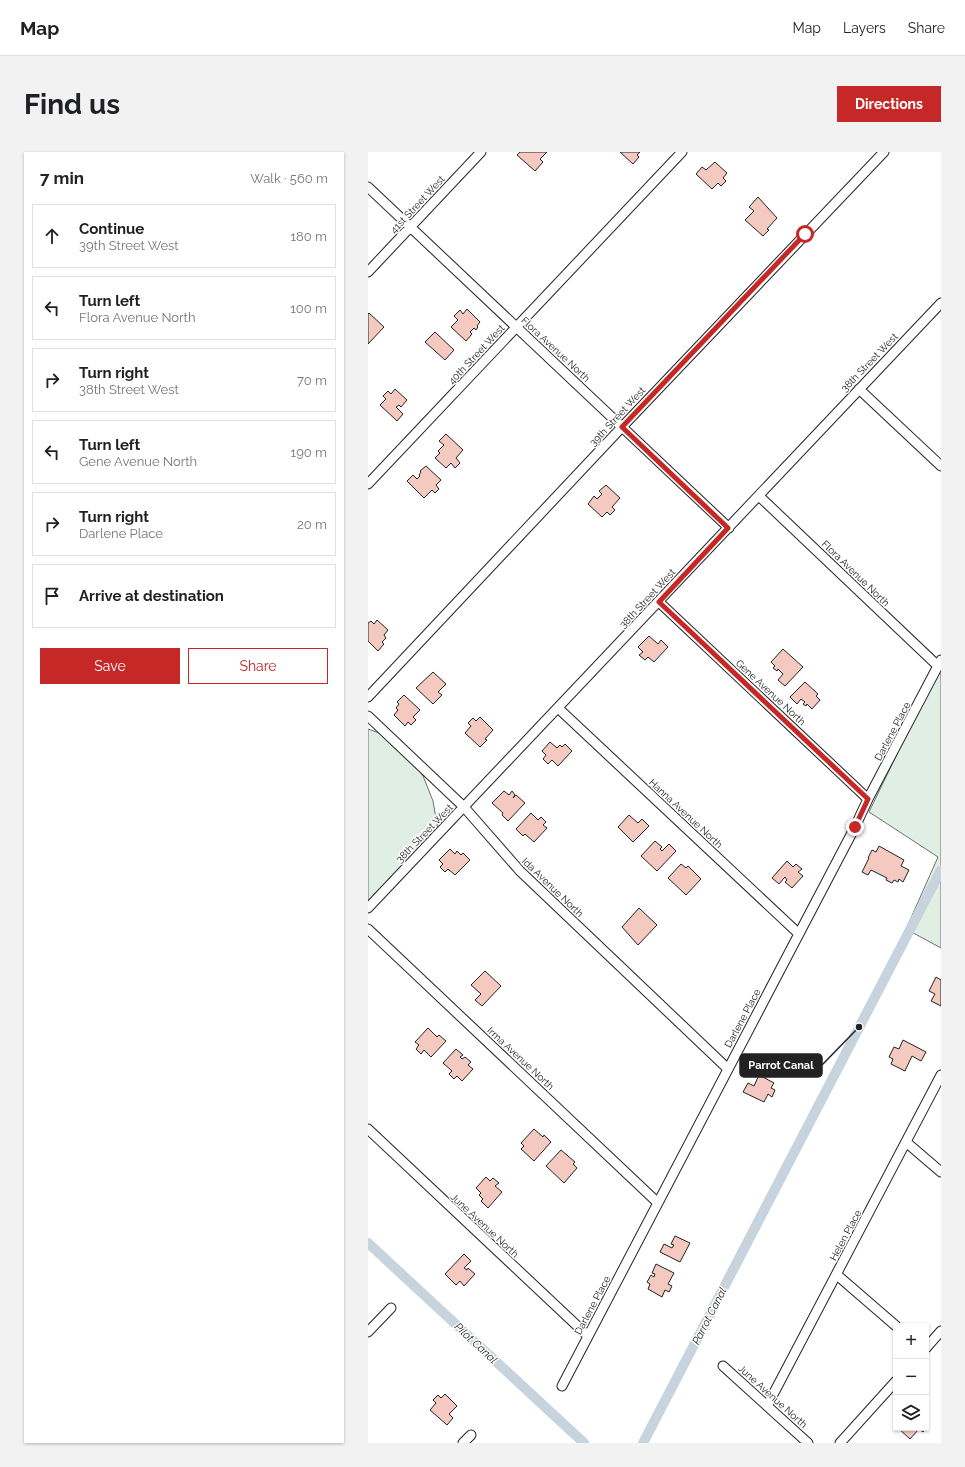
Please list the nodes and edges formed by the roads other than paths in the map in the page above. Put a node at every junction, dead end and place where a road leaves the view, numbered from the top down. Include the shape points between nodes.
1 (481, 152) edge
2 (682, 152) edge
3 (884, 152) edge
4 (368, 187) edge
5 (410, 227) junction
6 (368, 272) edge
7 (941, 302) edge
8 (516, 327) junction
9 (859, 389) junction
10 (622, 427) junction
11 (941, 466) edge
12 (368, 484) edge
13 (759, 496) junction
14 (728, 528) junction
15 (659, 602) junction
16 (940, 663) edge
17 (368, 697) edge
18 (558, 708) junction
19 (368, 716) edge
20 (868, 799) junction
21 (464, 807) junction
22 (368, 908) edge
23 (368, 929) edge
24 (799, 934) junction
25 (728, 1069) junction
26 (941, 1075) edge
27 (368, 1129) edge
28 (906, 1142) junction
29 (941, 1172) edge
30 (658, 1202) junction
31 (837, 1275) junction
32 (391, 1308) dead end
33 (893, 1323) edge
34 (941, 1331) edge
35 (368, 1332) edge
36 (588, 1336) junction
37 (929, 1345) edge
38 (722, 1366) dead end
39 (893, 1384) edge
40 (562, 1386) dead end
41 (767, 1406) junction
42 (471, 1435) dead end
43 (464, 1443) edge
44 (808, 1443) edge
45 (840, 1443) edge

1 - 5 street, 41st Street West
2 - 8 street, 40th Street West
3 - 10 street, 39th Street West
4 - 5 street, Flora Avenue North
5 - 6 street, 41st Street West
5 - 8 street, Flora Avenue North
7 - 9 street, 38th Street West
8 - 10 street, Flora Avenue North
8 - 12 street, 40th Street West
9 - 11 street
9 - 13 street, 38th Street West
10 - 14 street, Flora Avenue North
10 - 17 street, 39th Street West
13 - 14 street, 38th Street West
13 - 16 street, Flora Avenue North
14 - 15 street, 38th Street West
15 - 18 street, 38th Street West
15 - 20 street, Gene Avenue North
16 - 20 street, Darlene Place
18 - 21 street, 38th Street West
18 - 24 street, Hanna Avenue North
19 - 21 street, Ida Avenue North
20 - 24 street, Darlene Place
21 - 22 street, 38th Street West
21 - 25 street, Ida Avenue North via 520,871
23 - 30 street, Irma Avenue North
24 - 25 street, Darlene Place
25 - 30 street, Darlene Place
26 - 28 street, Helen Place
27 - 36 street, June Avenue North
28 - 29 street
28 - 31 street, Helen Place
30 - 36 street, Darlene Place
31 - 33 street
31 - 41 street, Helen Place
32 - 35 street
34 - 37 street
36 - 40 street, Darlene Place
38 - 41 street, June Avenue North
39 - 45 street
41 - 44 street, June Avenue North
42 - 43 street

